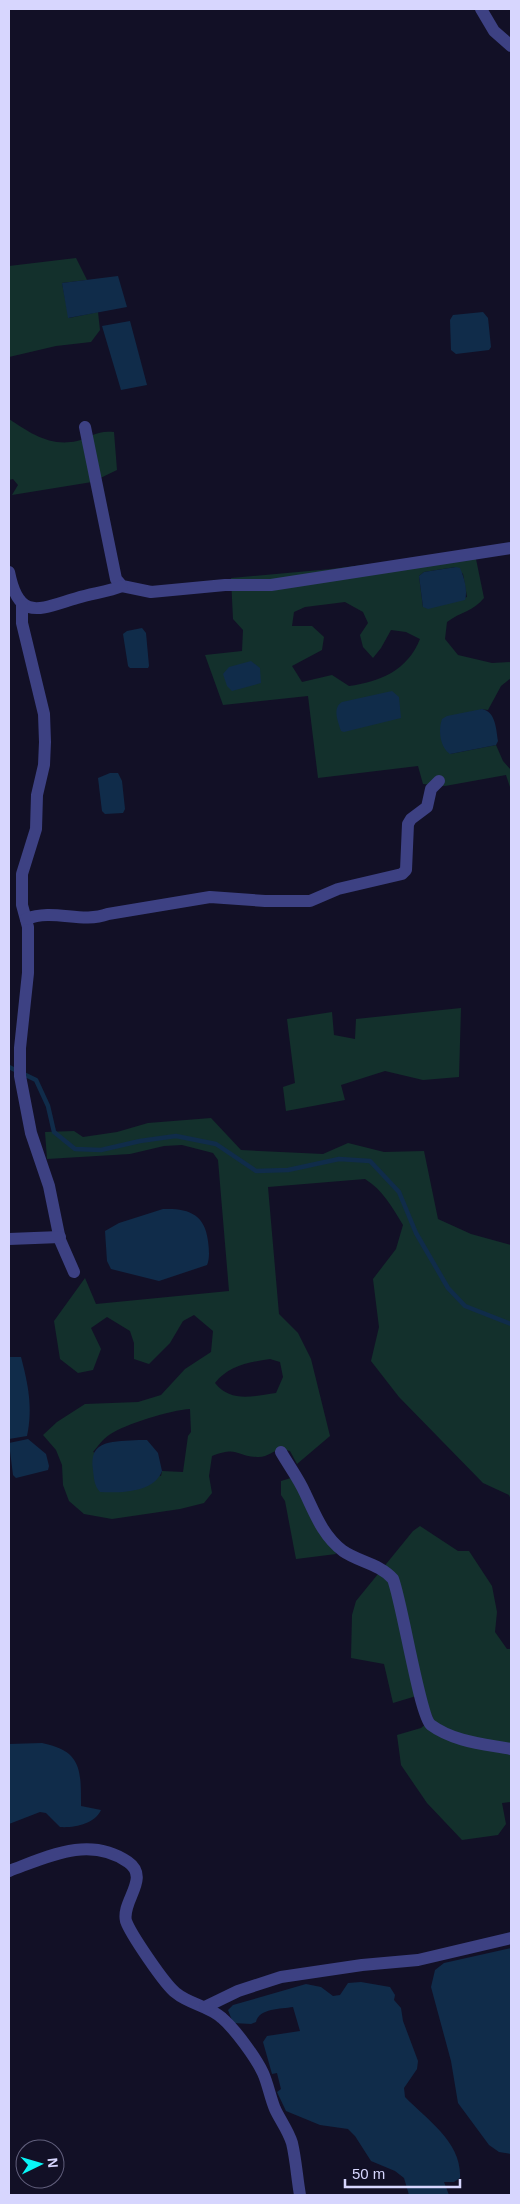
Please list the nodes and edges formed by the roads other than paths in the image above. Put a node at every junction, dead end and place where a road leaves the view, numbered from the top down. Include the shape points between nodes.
1 (481, 9) edge
2 (511, 46) edge
3 (85, 427) dead end
4 (511, 548) edge
5 (9, 572) edge
6 (122, 586) junction
7 (11, 590) edge
8 (22, 605) junction
9 (439, 781) dead end
10 (26, 919) junction
11 (60, 1237) junction
12 (9, 1239) edge
13 (74, 1272) dead end
14 (281, 1452) dead end
15 (511, 1749) edge
16 (9, 1871) edge
17 (511, 1938) edge
18 (205, 2006) junction
19 (300, 2195) edge

1 - 2 street via 494,31
3 - 6 street via 116,579
4 - 6 street via 271,585 225,585 159,592
5 - 7 street
6 - 8 street via 38,610
7 - 8 street
8 - 10 street via 22,623 44,714 45,742 37,795 36,829 22,874 22,905
9 - 10 street via 430,789 427,807 408,824 406,870 402,874 338,888 310,901 210,897 98,918 51,914
10 - 11 street via 28,973 20,1076 31,1133 49,1186
11 - 12 street
11 - 13 street
14 - 15 street via 328,1536 342,1550 386,1571 394,1579 421,1702 430,1725 456,1738
16 - 18 street via 62,1852 95,1848 128,1862 137,1877 127,1905 126,1921 161,1979 176,1994
17 - 18 street via 418,1960 281,1977
18 - 19 street via 222,2018 263,2073 292,2142

